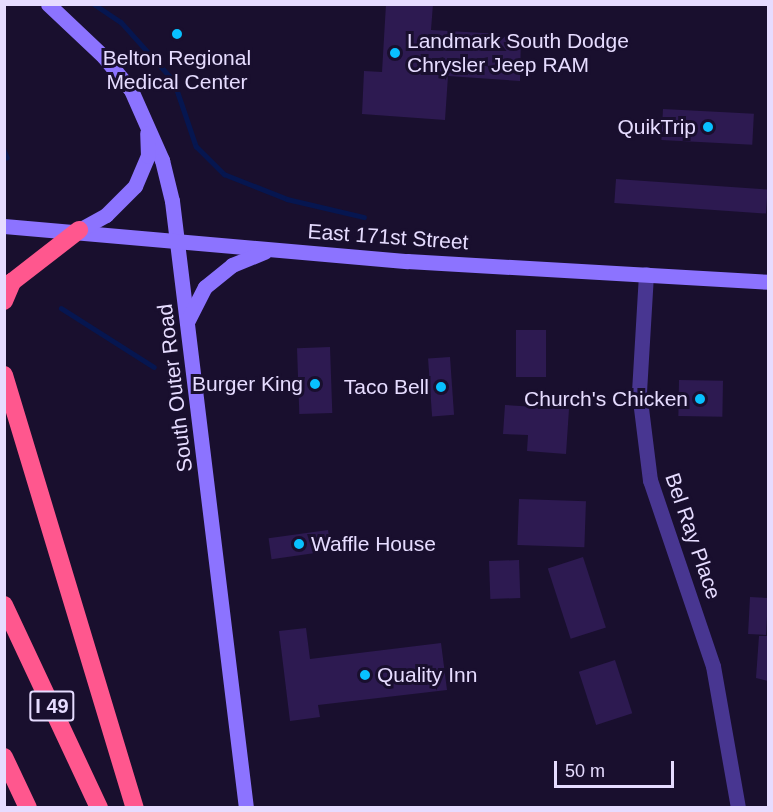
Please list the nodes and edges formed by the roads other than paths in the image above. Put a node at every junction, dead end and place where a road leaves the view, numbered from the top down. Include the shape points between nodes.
1 (48, 4) edge
2 (147, 121) junction
3 (4, 226) edge
4 (79, 230) junction
5 (179, 243) junction
6 (271, 250) junction
7 (646, 274) junction
8 (768, 282) edge
9 (4, 301) edge
10 (188, 320) junction
11 (4, 375) edge
12 (4, 605) edge
13 (4, 757) edge
14 (28, 807) edge
15 (99, 807) edge
16 (135, 807) edge
17 (246, 807) edge
18 (738, 807) edge

1 - 2 main road, South Outer Road via 104,57 131,90
2 - 4 main road via 148,156 135,186 106,215
2 - 5 main road, South Outer Road via 165,171
3 - 4 main road, East 171st Street
4 - 5 main road, East 171st Street
4 - 9 highway via 12,282
5 - 6 main road, East 171st Street
5 - 10 main road, South Outer Road
6 - 7 main road, East 171st Street
6 - 10 main road via 232,265 205,287
7 - 8 main road, East 171st Street
7 - 18 street, Bel Ray Place via 639,392 650,480 713,666
10 - 17 main road, South Outer Road
11 - 16 highway
12 - 15 highway, I 49
13 - 14 highway

